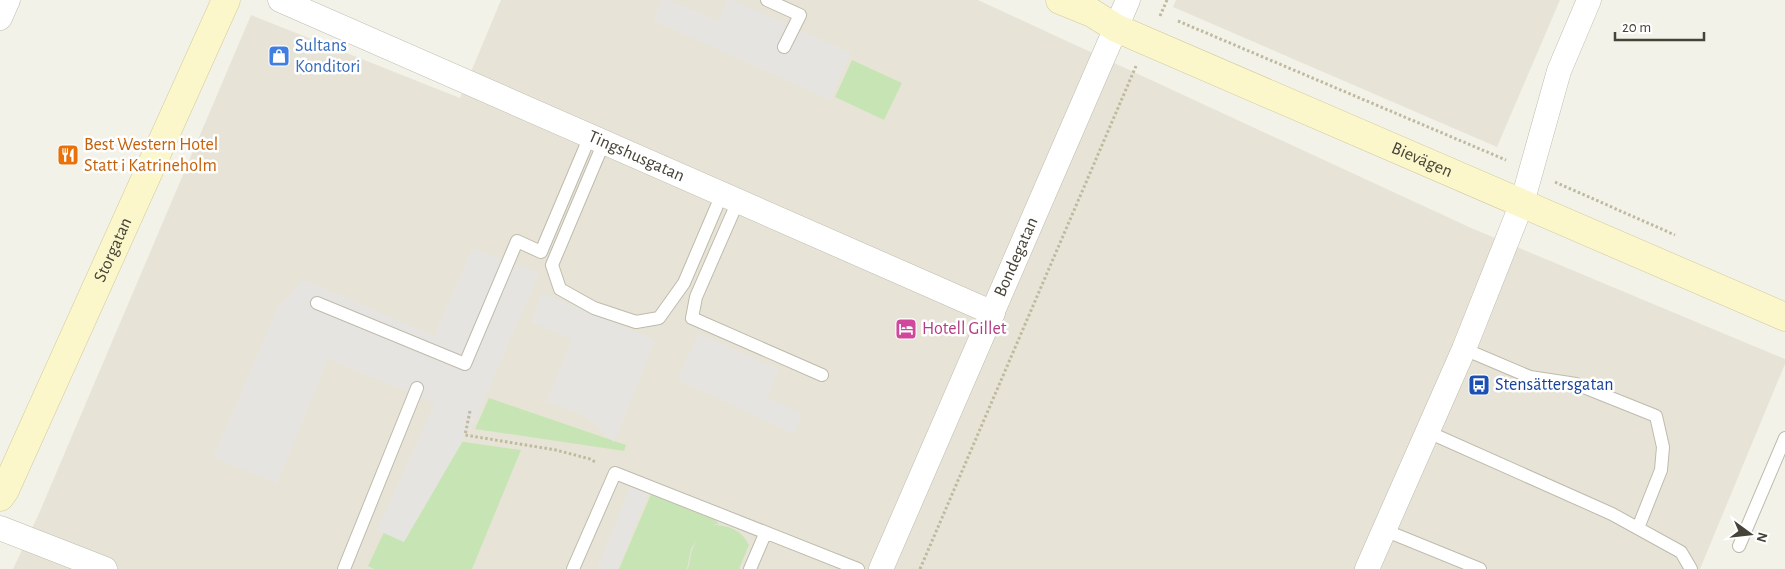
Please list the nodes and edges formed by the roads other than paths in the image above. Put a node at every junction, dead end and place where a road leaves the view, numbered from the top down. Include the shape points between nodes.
1 (8, 0) edge
2 (226, 0) edge
3 (280, 0) edge
4 (767, 0) edge
5 (1060, 0) edge
6 (1128, 0) edge
7 (1588, 0) edge
8 (0, 18) edge
9 (1116, 28) junction
10 (784, 47) dead end
11 (597, 139) junction
12 (730, 198) junction
13 (1522, 203) junction
14 (317, 303) dead end
15 (993, 313) junction
16 (1785, 317) edge
17 (1464, 349) junction
18 (822, 375) dead end
19 (417, 388) dead end
20 (1428, 432) junction
21 (1785, 438) edge
22 (0, 497) edge
23 (0, 528) edge
24 (1638, 528) junction
25 (1384, 530) junction
26 (765, 534) junction
27 (1739, 546) dead end
28 (105, 569) edge
29 (344, 569) edge
30 (573, 569) edge
31 (750, 569) edge
32 (858, 569) edge
33 (881, 569) edge
34 (1366, 569) edge
35 (1480, 569) edge
36 (1691, 569) edge

1 - 8 street
2 - 22 street, Storgatan
3 - 11 street, Tingshusgatan
4 - 10 lane via 800,15
5 - 9 street, Bievägen via 1092,13
6 - 9 street, Bondegatan
7 - 13 street via 1559,71
9 - 13 street, Bievägen
9 - 15 street, Bondegatan
11 - 12 street, Tingshusgatan
11 - 12 lane via 552,265 560,289 594,308 636,322 659,318 684,283
11 - 14 lane via 541,252 517,240 465,364
12 - 15 street, Tingshusgatan
12 - 18 lane via 692,318
13 - 16 street, Bievägen
13 - 17 street
15 - 33 street, Bondegatan
17 - 20 street
17 - 24 lane via 1530,377 1576,384 1656,416 1663,447 1661,470
19 - 29 lane
20 - 24 lane
20 - 25 street
21 - 27 lane
23 - 28 street
24 - 36 lane via 1681,552
25 - 34 street
25 - 35 lane
26 - 30 lane via 615,474
26 - 31 lane
26 - 32 lane

